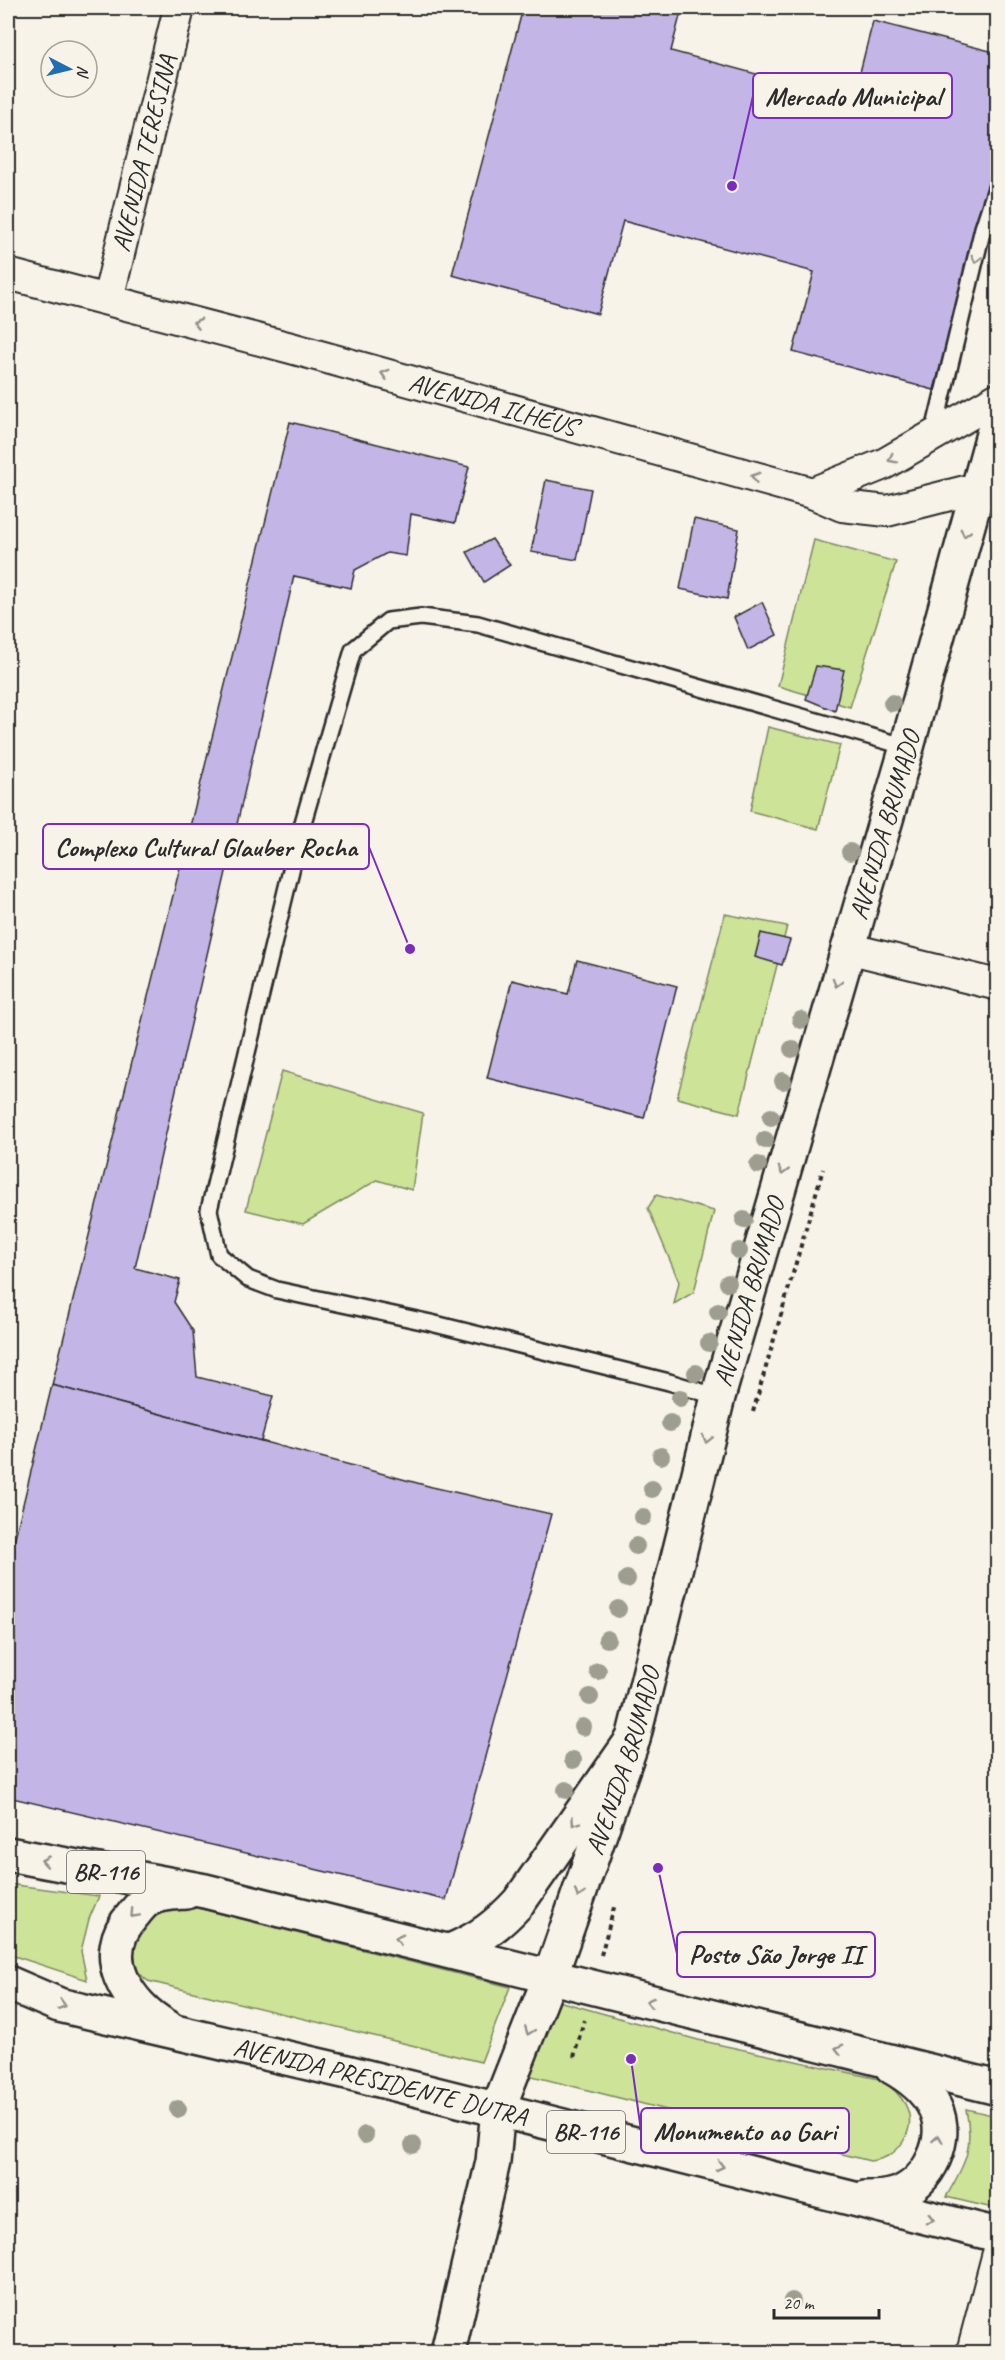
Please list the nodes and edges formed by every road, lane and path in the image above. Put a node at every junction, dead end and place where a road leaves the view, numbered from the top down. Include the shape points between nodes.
1 (179, 8) edge
2 (998, 182) edge
3 (8, 274) edge
4 (108, 299) junction
5 (998, 398) edge
6 (998, 416) edge
7 (933, 436) junction
8 (987, 490) edge
9 (812, 493) junction
10 (907, 747) junction
11 (847, 948) junction
12 (998, 985) edge
13 (718, 1397) junction
14 (633, 1739) junction
15 (8, 1854) edge
16 (206, 1891) junction
17 (450, 1951) junction
18 (550, 1977) junction
19 (8, 1983) edge
20 (174, 2031) junction
21 (878, 2058) junction
22 (998, 2088) edge
23 (498, 2109) junction
24 (849, 2198) junction
25 (998, 2235) edge
26 (998, 2253) edge
27 (447, 2352) edge
28 (972, 2352) edge

1 - 4 street, AVENIDA TERESINA
2 -> 7 lane via 983,228
3 - 4 street, AVENIDA ILHÉUS
9 -> 4 street, AVENIDA ILHÉUS
5 - 7 street
6 - 8 main road, AVENIDA BRUMADO
7 -> 9 street via 865,472
8 - 9 street, AVENIDA ILHÉUS via 887,511 842,506
8 -> 10 main road, AVENIDA BRUMADO
10 - 11 main road, AVENIDA BRUMADO
10 - 13 lane via 478,624 421,617 388,621 353,650 300,833 209,1210 219,1255 248,1279 277,1290 432,1323
11 - 12 street
11 -> 13 main road, AVENIDA BRUMADO
13 -> 14 main road, AVENIDA BRUMADO
14 -> 17 main road via 519,1902 478,1939
14 -> 18 main road, AVENIDA BRUMADO
16 -> 15 main road, BR-116
17 -> 16 main road, BR-116
16 -> 20 main road via 167,1893 147,1899 124,1924 118,1938 118,1972 127,1990 150,2018
17 - 18 main road, BR-116
21 -> 18 main road, BR-116
18 -> 23 main road, AVENIDA BRUMADO
19 -> 20 main road, AVENIDA PRESIDENTE DUTRA / BR-116 via 59,2005
20 - 23 main road, AVENIDA PRESIDENTE DUTRA / BR-116
21 - 22 main road, BR-116
24 -> 21 main road via 899,2194 917,2182 931,2165 938,2145 940,2126 936,2109 926,2094 912,2078
23 -> 24 main road, AVENIDA PRESIDENTE DUTRA / BR-116
23 - 27 main road, AVENIDA BRUMADO via 493,2162
24 -> 25 main road, AVENIDA PRESIDENTE DUTRA / BR-116
26 - 28 street

